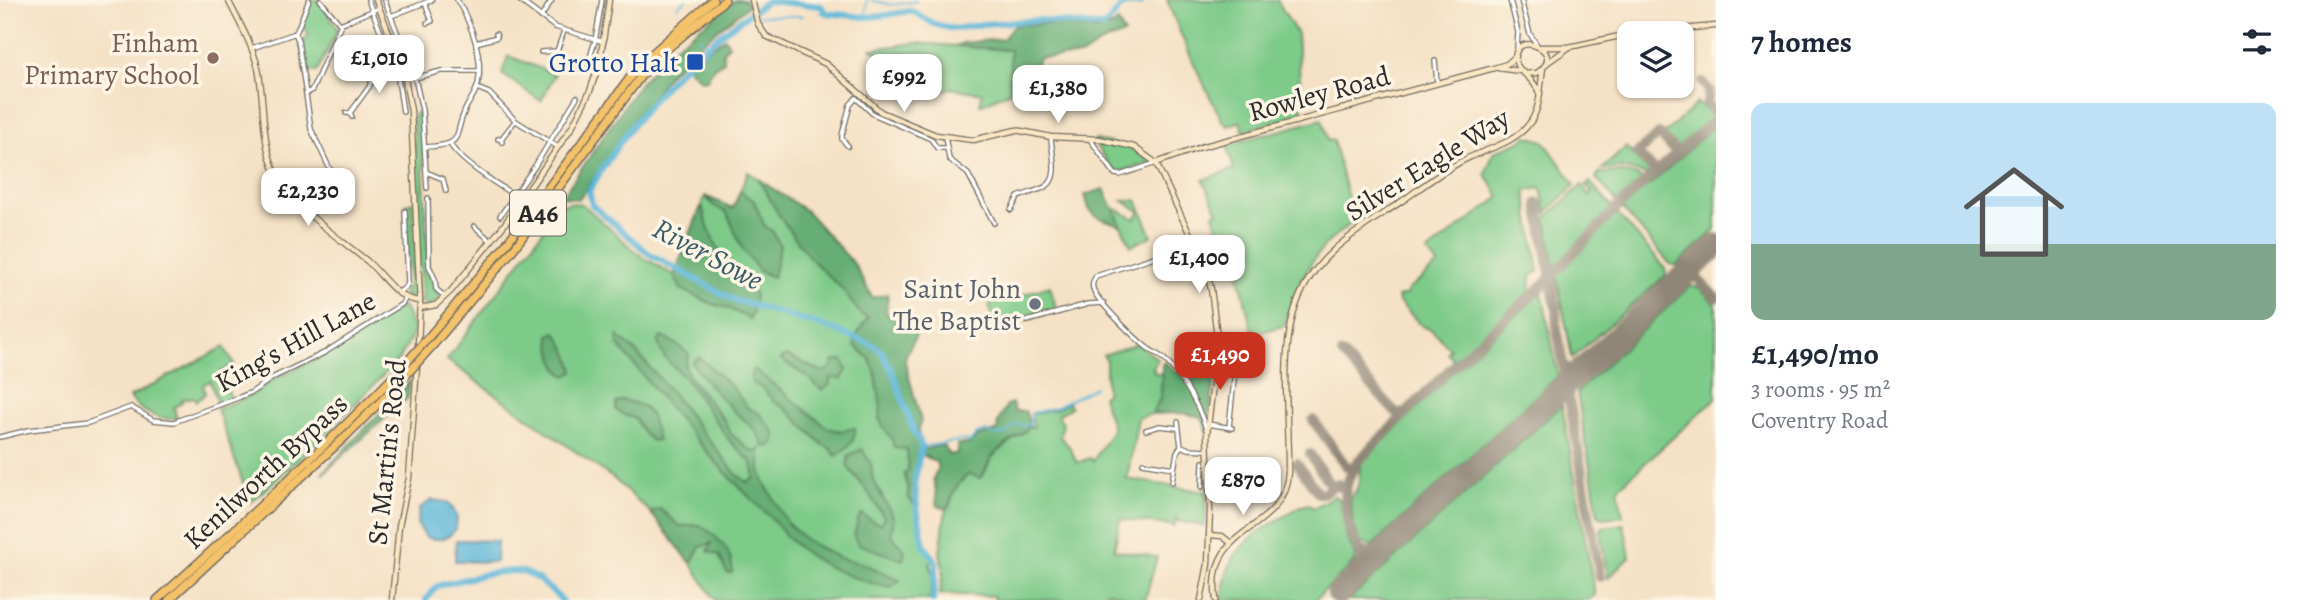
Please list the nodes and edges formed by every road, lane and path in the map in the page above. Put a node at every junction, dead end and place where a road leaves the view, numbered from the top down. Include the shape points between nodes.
1 (228, 0) edge
2 (309, 0) edge
3 (320, 0) edge
4 (368, 0) edge
5 (376, 0) edge
6 (432, 0) edge
7 (457, 0) edge
8 (519, 0) edge
9 (552, 0) edge
10 (602, 0) edge
11 (609, 0) edge
12 (706, 0) edge
13 (713, 0) edge
14 (725, 0) edge
15 (731, 0) edge
16 (1510, 0) edge
17 (1521, 0) edge
18 (385, 1) edge
19 (425, 3) junction
20 (752, 3) edge
21 (379, 8) junction
22 (372, 11) junction
23 (391, 16) junction
24 (541, 17) junction
25 (698, 22) junction
26 (428, 23) dead end
27 (341, 24) junction
28 (1716, 26) edge
29 (1694, 28) edge
30 (564, 31) junction
31 (295, 33) junction
32 (496, 34) dead end
33 (1617, 37) edge
34 (595, 41) junction
35 (476, 43) junction
36 (604, 43) junction
37 (1539, 46) junction
38 (1569, 47) junction
39 (252, 48) junction
40 (541, 52) dead end
41 (1516, 54) junction
42 (393, 61) junction
43 (1435, 61) dead end
44 (587, 67) dead end
45 (1544, 67) junction
46 (1494, 68) junction
47 (1436, 69) junction
48 (479, 71) junction
49 (1523, 72) junction
50 (415, 78) junction
51 (1444, 80) junction
52 (1437, 82) junction
53 (477, 88) junction
54 (1352, 90) dead end
55 (306, 93) junction
56 (1539, 94) junction
57 (857, 96) junction
58 (577, 97) dead end
59 (610, 103) junction
60 (1356, 105) junction
61 (422, 110) junction
62 (411, 111) junction
63 (403, 112) dead end
64 (349, 114) dead end
65 (516, 121) junction
66 (945, 137) junction
67 (1051, 137) junction
68 (1088, 138) junction
69 (500, 140) dead end
70 (550, 142) junction
71 (450, 144) junction
72 (848, 146) dead end
73 (425, 147) junction
74 (558, 147) junction
75 (945, 148) junction
76 (1156, 163) junction
77 (426, 172) junction
78 (427, 188) dead end
79 (446, 191) dead end
80 (514, 195) junction
81 (428, 198) dead end
82 (522, 200) junction
83 (304, 208) junction
84 (1011, 209) dead end
85 (405, 211) dead end
86 (500, 216) dead end
87 (994, 223) dead end
88 (474, 226) dead end
89 (491, 242) junction
90 (1196, 244) junction
91 (1205, 266) junction
92 (1232, 267) dead end
93 (398, 293) junction
94 (1095, 293) junction
95 (445, 297) junction
96 (405, 299) junction
97 (420, 301) junction
98 (1104, 303) junction
99 (1088, 304) junction
100 (420, 308) junction
101 (1027, 321) dead end
102 (1236, 361) dead end
103 (1178, 422) dead end
104 (1208, 425) junction
105 (1177, 428) junction
106 (1146, 430) dead end
107 (1207, 434) junction
108 (0, 437) edge
109 (1181, 446) junction
110 (1207, 450) junction
111 (1203, 462) dead end
112 (1143, 463) dead end
113 (1174, 468) junction
114 (1206, 478) junction
115 (1172, 482) dead end
116 (1202, 487) dead end
117 (1209, 535) junction
118 (1231, 543) junction
119 (157, 600) edge
120 (169, 600) edge
121 (392, 600) edge
122 (1201, 600) edge
123 (1216, 600) edge

1 - 39 street
2 - 31 street
3 - 27 street
4 - 22 street
5 - 21 street, St Martin's Road
6 - 19 street
7 - 35 street
8 - 24 street
9 - 24 street
10 - 34 street
11 - 36 street
12 - 59 highway, A46 via 635,67
13 - 59 highway, A46 via 646,58
14 - 25 highway
15 - 25 highway, A46
16 - 41 street via 1518,32
17 - 37 street via 1530,34
18 - 23 street
19 - 23 street
19 - 26 street via 432,21
20 - 57 street via 766,36 826,64
21 - 22 street
21 - 62 street, St Martin's Road via 403,68
22 - 27 street
22 - 42 street
23 - 50 street
24 - 30 street
25 - 120 highway, Kenilworth Bypass / A46, bridge via 638,79 512,251 401,381
27 - 55 street via 312,90
28 - 29 street
30 - 34 street
30 - 40 street via 557,51
31 - 39 street
31 - 55 street
32 - 35 street
33 - 38 street
34 - 36 street
34 - 44 street
35 - 48 street
36 - 74 street via 589,93
37 - 38 street
37 - 41 street via 1526,45
37 - 45 street via 1546,57
38 - 45 street
39 - 83 street via 268,151 281,181
41 - 46 street, Rowley Road via 1507,64
41 - 49 street via 1516,64
42 - 63 street
42 - 64 street via 378,68
43 - 47 street
45 - 49 street via 1537,73
45 - 56 street, Silver Eagle Way
46 - 49 street, Rowley Road
46 - 51 street, Rowley Road
47 - 51 street
47 - 52 street
48 - 50 street via 441,71
48 - 53 street
49 - 56 street, Silver Eagle Way
50 - 61 street
51 - 52 street, Rowley Road
52 - 60 street, Rowley Road
53 - 65 street via 489,93
53 - 71 street
54 - 60 street
55 - 83 street via 312,131 336,184
56 - 118 street, Silver Eagle Way via 1531,121 1518,135 1437,176 1339,244 1310,276 1295,305 1288,338 1286,489 1271,511
57 - 66 street via 881,112
57 - 72 street via 842,135
57 - 75 street via 873,114
58 - 70 street
59 - 119 highway, Kenilworth Bypass / A46, bridge via 504,247 399,370 296,473
60 - 76 street, Rowley Road
61 - 62 street
61 - 73 street
62 - 97 street, St Martin's Road
65 - 69 street
65 - 70 street
66 - 67 street via 979,139 1016,130
66 - 75 street
67 - 68 street
67 - 84 street via 1051,182 1018,197
68 - 76 street via 1134,147
68 - 76 street via 1112,174
70 - 74 street
70 - 80 street
71 - 73 street
71 - 80 street
73 - 77 street
74 - 82 street
75 - 87 street via 951,163 968,174
76 - 90 street
77 - 78 street
77 - 79 street via 443,179
80 - 82 street
80 - 86 street
81 - 95 street via 429,266 437,291
82 - 89 street
83 - 93 street
85 - 93 street via 408,283
88 - 89 street
89 - 95 street
90 - 91 street
90 - 94 street via 1096,276
91 - 92 street via 1219,261
91 - 104 street via 1218,344
93 - 96 street
94 - 98 street
94 - 99 street
95 - 100 street via 433,307
96 - 97 street
96 - 108 street, King's Hill Lane via 324,353 252,392 174,422 153,419 131,407 88,423
97 - 100 street, St Martin's Road
98 - 99 street
98 - 107 street via 1175,371
99 - 101 street
100 - 121 street, St Martin's Road via 409,478
102 - 104 street via 1231,427
103 - 105 street
104 - 107 street
105 - 106 street
105 - 109 street
107 - 110 street
109 - 110 street
109 - 113 street
110 - 114 street
111 - 114 street
112 - 113 street
113 - 115 street
114 - 116 street
114 - 117 street
117 - 118 street via 1222,536
117 - 122 street
118 - 123 street, Silver Eagle Way via 1216,566

